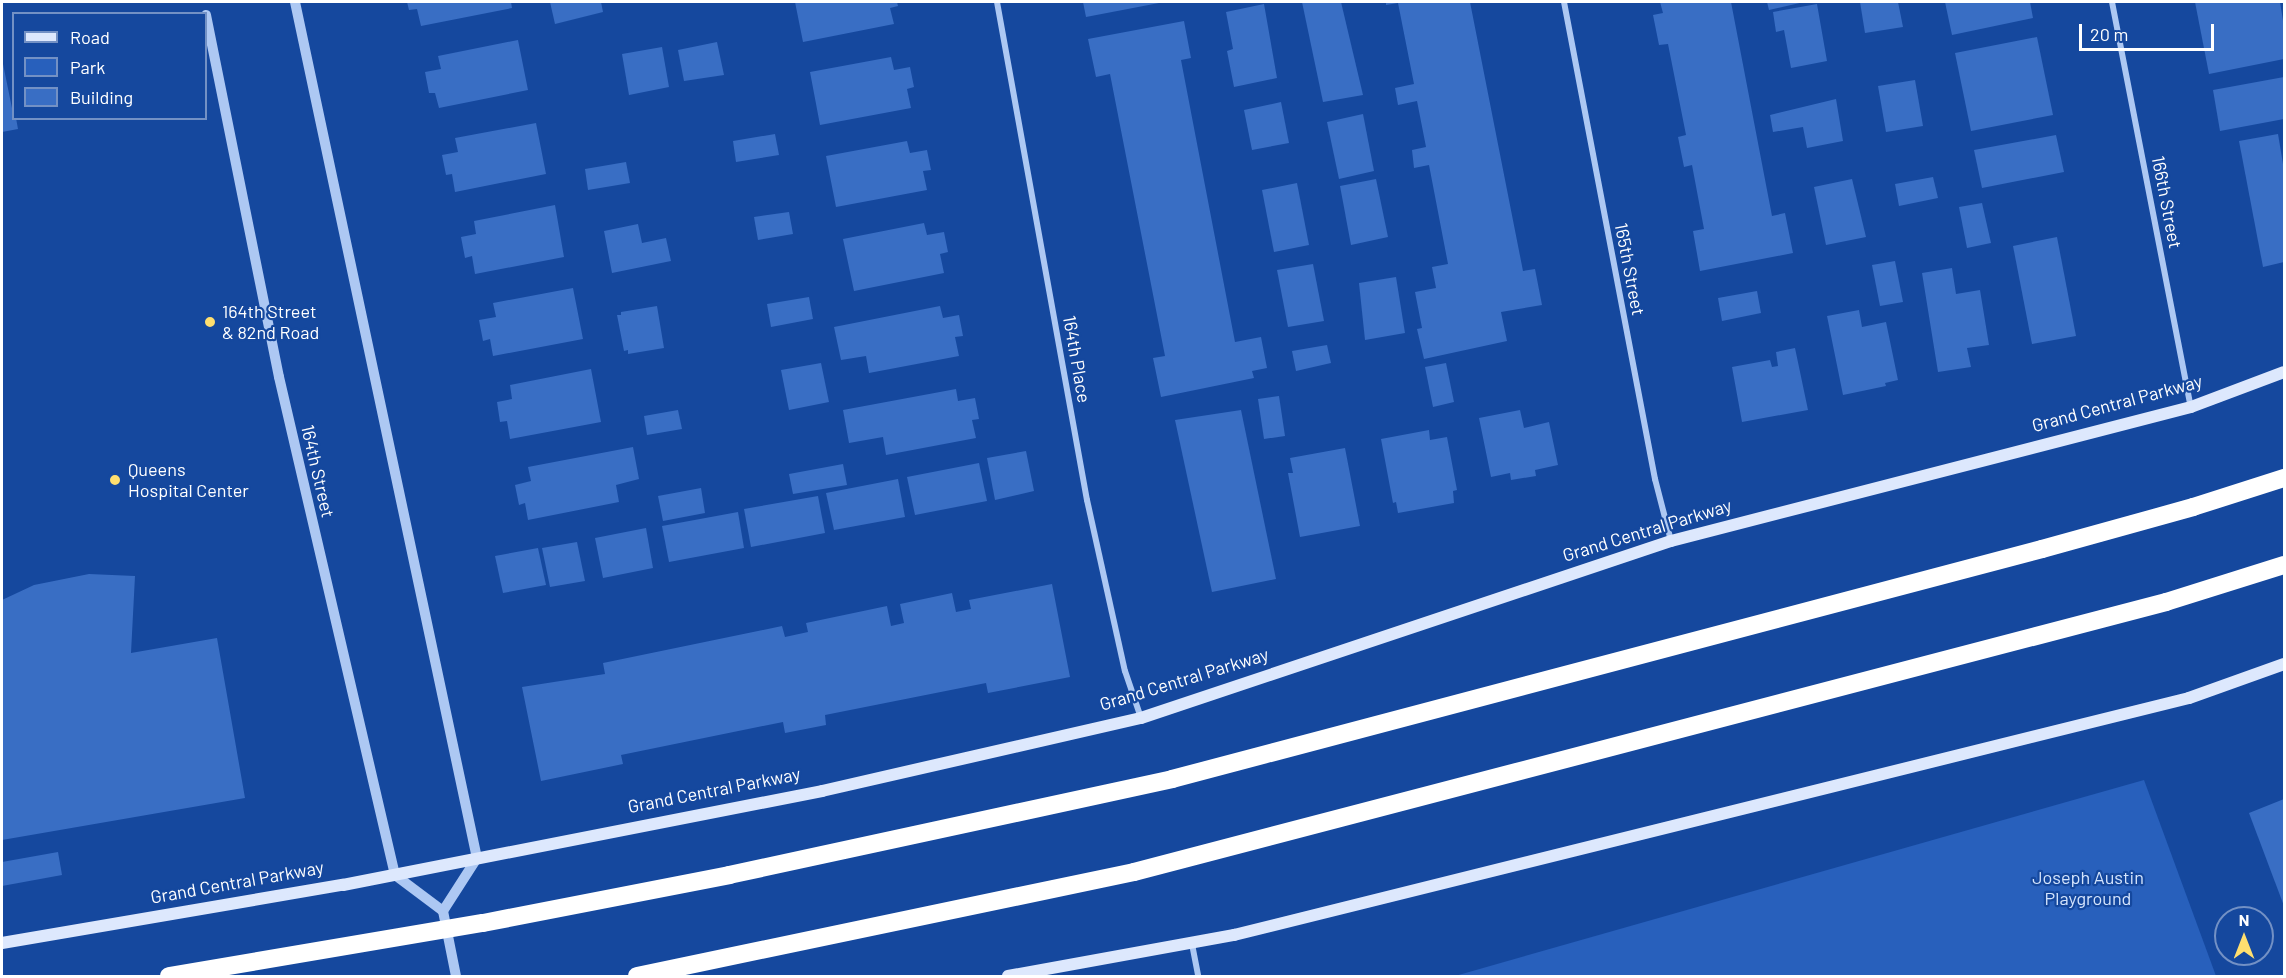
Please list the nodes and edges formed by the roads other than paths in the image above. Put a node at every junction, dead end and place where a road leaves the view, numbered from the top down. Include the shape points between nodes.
1 (294, 2) edge
2 (997, 2) edge
3 (1564, 2) edge
4 (2112, 2) edge
5 (207, 24) edge
6 (2284, 372) edge
7 (2191, 408) junction
8 (2284, 477) edge
9 (1671, 541) junction
10 (2284, 565) edge
11 (2284, 664) edge
12 (1141, 718) junction
13 (477, 858) junction
14 (396, 875) junction
15 (443, 911) junction
16 (2, 943) edge
17 (1192, 944) junction
18 (169, 976) edge
19 (456, 976) edge
20 (637, 976) edge
21 (1008, 976) edge
22 (1198, 976) edge

1 - 13 street
2 - 12 street, 164th Place via 1087,500 1125,671
3 - 9 street, 165th Street via 1655,479
4 - 7 street, 166th Street
5 - 14 street, 164th Street via 279,378
6 - 7 main road, Grand Central Parkway
7 - 9 main road, Grand Central Parkway
8 - 18 highway via 2193,507 2030,552 1172,779 729,875 483,923
9 - 12 main road, Grand Central Parkway
10 - 20 highway via 2166,602 1134,872
11 - 17 main road via 2189,698
12 - 13 main road, Grand Central Parkway via 822,791
13 - 14 main road, Grand Central Parkway
13 - 15 street
14 - 15 street
14 - 16 main road, Grand Central Parkway
15 - 19 street
17 - 21 main road
17 - 22 street

